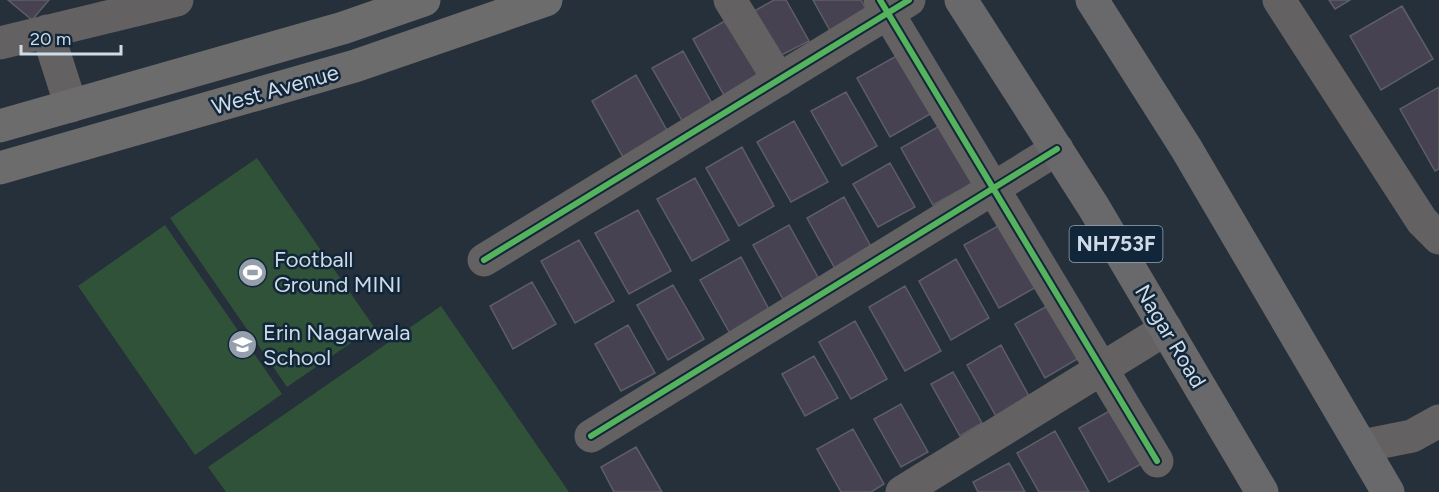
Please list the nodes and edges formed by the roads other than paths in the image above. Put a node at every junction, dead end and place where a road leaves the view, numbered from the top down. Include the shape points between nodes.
1 (177, 0) edge
2 (424, 0) edge
3 (546, 0) edge
4 (730, 0) edge
5 (962, 0) edge
6 (1092, 0) edge
7 (1279, 0) edge
8 (892, 4) edge
9 (47, 31) junction
10 (0, 43) edge
11 (779, 80) junction
12 (70, 106) junction
13 (0, 126) edge
14 (1057, 149) junction
15 (0, 168) edge
16 (994, 189) junction
17 (1439, 238) edge
18 (484, 261) dead end
19 (1166, 329) junction
20 (1102, 369) junction
21 (1439, 421) edge
22 (591, 436) dead end
23 (1362, 446) junction
24 (1157, 460) dead end
25 (902, 492) edge
26 (1262, 492) edge
27 (1388, 492) edge

1 - 9 street
2 - 12 main road, West Avenue via 343,28
3 - 15 main road, West Avenue via 355,66
4 - 11 street
5 - 14 highway, Nagar Road / NH753F
6 - 23 highway via 1186,148
7 - 17 street via 1422,221
8 - 11 street
8 - 16 street
9 - 10 street
9 - 12 street
11 - 18 street
12 - 13 main road, West Avenue
14 - 16 street
14 - 19 highway, Nagar Road / NH753F
16 - 20 street
16 - 22 street
19 - 20 street
19 - 26 highway, Nagar Road / NH753F
20 - 24 street
20 - 25 street
21 - 23 street via 1412,436
23 - 27 highway

